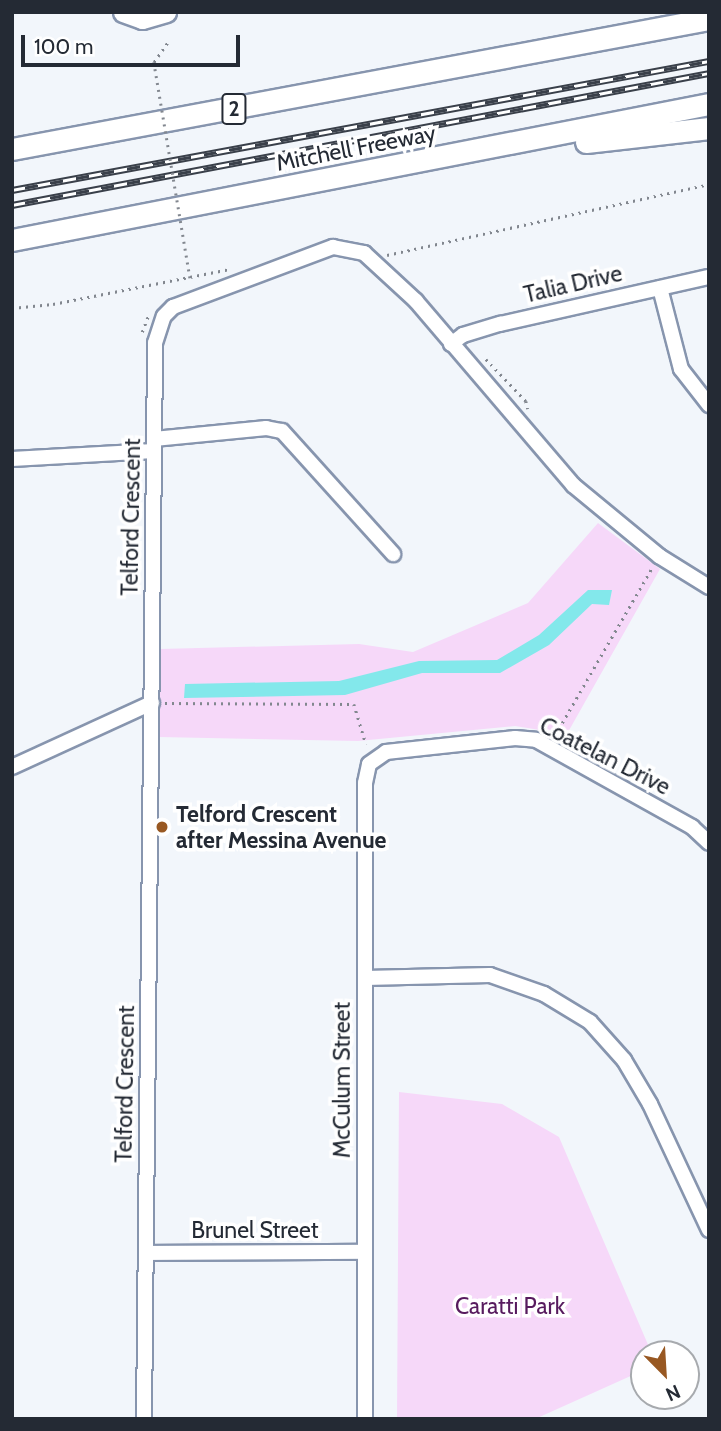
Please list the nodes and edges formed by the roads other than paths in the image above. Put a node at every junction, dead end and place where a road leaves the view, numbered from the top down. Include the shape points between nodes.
1 (123, 12) edge
2 (163, 14) edge
3 (709, 19) edge
4 (709, 104) edge
5 (709, 128) edge
6 (12, 149) edge
7 (447, 157) junction
8 (12, 240) edge
9 (709, 277) edge
10 (660, 288) junction
11 (457, 340) junction
12 (709, 405) edge
13 (154, 445) junction
14 (12, 460) edge
15 (393, 554) dead end
16 (709, 587) edge
17 (152, 703) junction
18 (386, 752) joint
19 (12, 767) edge
20 (709, 844) edge
21 (365, 978) junction
22 (709, 1230) edge
23 (365, 1252) junction
24 (146, 1253) junction
25 (144, 1419) edge
26 (365, 1419) edge

1 - 2 main road via 142,19
3 - 6 highway, 2
4 - 7 highway, Mitchell Freeway
5 - 7 highway
7 - 8 highway, Mitchell Freeway
9 - 10 street, Talia Drive
10 - 11 street, Talia Drive
10 - 12 street via 681,369
11 - 13 street, Telford Crescent via 381,265 364,253 333,247 173,307 164,316 155,343
11 - 16 street, Telford Crescent via 573,485 659,556
13 - 14 street
13 - 15 street via 282,430
13 - 17 street, Telford Crescent
17 - 19 street
17 - 24 street, Telford Crescent
18 - 20 street, Coatelan Drive via 515,738 548,747 692,827
18 - 21 street, McCulum Street via 369,764 365,783
21 - 22 street via 490,975 544,994 590,1022 624,1060 650,1104
21 - 23 street, McCulum Street
23 - 24 street, Brunel Street
23 - 26 street, McCulum Street
24 - 25 street, Telford Crescent

